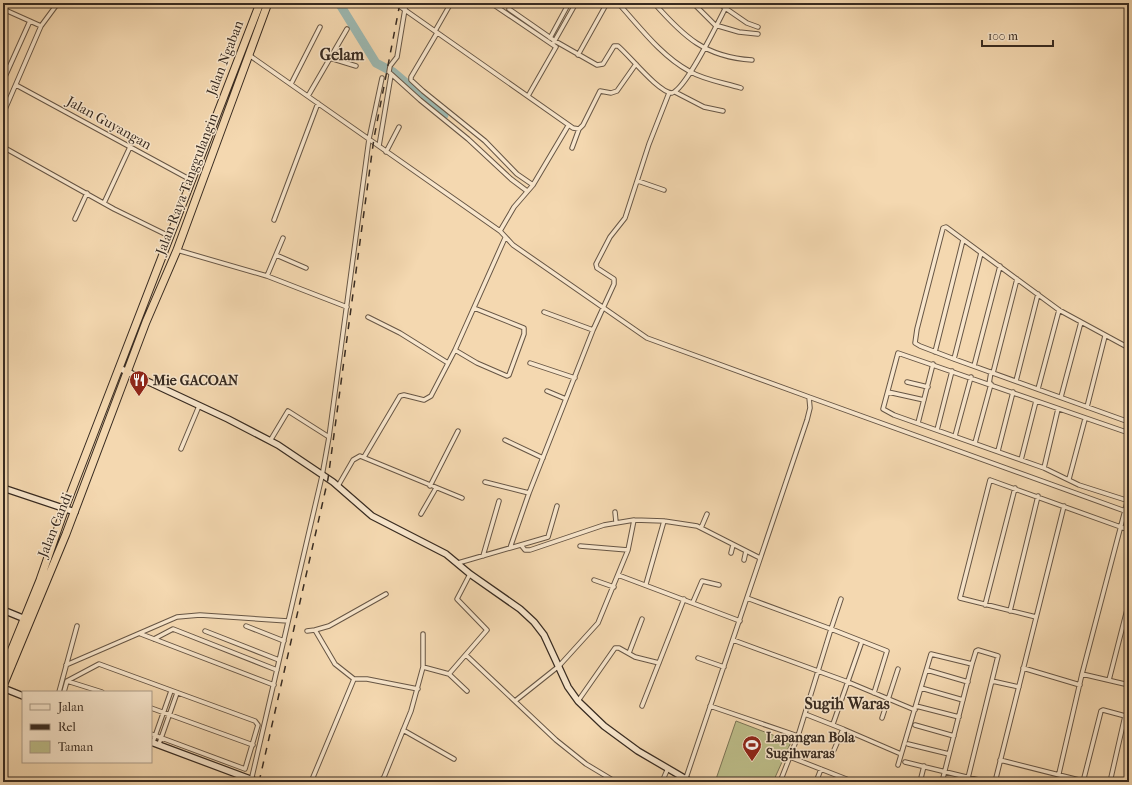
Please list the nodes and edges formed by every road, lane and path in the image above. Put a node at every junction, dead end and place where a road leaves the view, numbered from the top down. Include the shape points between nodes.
1 (58, 3) edge
2 (260, 3) edge
3 (268, 3) edge
4 (395, 3) edge
5 (406, 3) edge
6 (451, 3) edge
7 (491, 3) edge
8 (569, 3) edge
9 (576, 3) edge
10 (607, 3) edge
11 (618, 3) edge
12 (654, 3) edge
13 (658, 3) edge
14 (693, 3) edge
15 (718, 3) edge
16 (728, 3) edge
17 (658, 8) junction
18 (726, 8) junction
19 (3, 9) edge
20 (509, 9) dead end
21 (405, 10) junction
22 (30, 21) junction
23 (747, 22) junction
24 (716, 25) junction
25 (41, 26) junction
26 (320, 27) dead end
27 (758, 27) dead end
28 (347, 29) dead end
29 (436, 32) junction
30 (744, 32) junction
31 (758, 34) dead end
32 (550, 38) junction
33 (555, 44) junction
34 (704, 49) junction
35 (248, 54) junction
36 (578, 55) junction
37 (330, 58) junction
38 (752, 60) dead end
39 (636, 64) junction
40 (356, 66) dead end
41 (390, 72) junction
42 (690, 72) junction
43 (382, 78) dead end
44 (3, 82) edge
45 (290, 84) junction
46 (16, 85) junction
47 (741, 88) dead end
48 (674, 92) junction
49 (669, 93) junction
50 (308, 96) junction
51 (528, 96) junction
52 (318, 102) junction
53 (723, 111) dead end
54 (3, 114) edge
55 (568, 126) junction
56 (399, 127) dead end
57 (579, 129) junction
58 (369, 139) junction
59 (379, 146) junction
60 (130, 147) junction
61 (3, 148) edge
62 (572, 148) dead end
63 (386, 152) junction
64 (191, 180) junction
65 (638, 181) junction
66 (532, 186) junction
67 (664, 190) dead end
68 (528, 191) junction
69 (87, 193) junction
70 (104, 203) junction
71 (75, 219) dead end
72 (274, 220) dead end
73 (500, 231) junction
74 (170, 236) junction
75 (283, 238) dead end
76 (505, 238) junction
77 (963, 240) junction
78 (177, 250) junction
79 (981, 253) junction
80 (276, 255) junction
81 (1000, 266) junction
82 (306, 268) dead end
83 (267, 276) junction
84 (1017, 278) junction
85 (1038, 294) junction
86 (603, 306) junction
87 (347, 307) junction
88 (474, 308) junction
89 (1059, 310) junction
90 (544, 312) dead end
91 (368, 317) dead end
92 (1080, 322) junction
93 (593, 329) junction
94 (1105, 336) junction
95 (1129, 348) edge
96 (455, 350) junction
97 (935, 352) junction
98 (954, 359) junction
99 (448, 362) junction
100 (530, 363) dead end
101 (933, 364) junction
102 (974, 366) junction
103 (119, 368) junction
104 (952, 370) junction
105 (126, 371) junction
106 (991, 373) junction
107 (971, 377) junction
108 (575, 378) junction
109 (1016, 381) junction
110 (907, 382) dead end
111 (989, 383) junction
112 (928, 387) junction
113 (1038, 389) junction
114 (547, 391) dead end
115 (888, 392) junction
116 (1013, 392) junction
117 (1061, 397) junction
118 (809, 398) junction
119 (566, 399) junction
120 (924, 400) junction
121 (1036, 401) junction
122 (199, 406) junction
123 (1087, 407) junction
124 (1058, 409) junction
125 (1085, 419) junction
126 (1129, 422) edge
127 (918, 423) junction
128 (937, 430) junction
129 (458, 431) dead end
130 (1129, 433) edge
131 (955, 436) junction
132 (330, 437) junction
133 (505, 440) dead end
134 (270, 441) junction
135 (975, 444) junction
136 (181, 449) dead end
137 (998, 451) junction
138 (364, 457) junction
139 (543, 458) junction
140 (1021, 460) junction
141 (1044, 468) junction
142 (322, 476) junction
143 (1069, 479) junction
144 (485, 482) dead end
145 (338, 486) junction
146 (430, 486) junction
147 (3, 488) edge
148 (436, 488) junction
149 (1015, 488) junction
150 (529, 493) junction
151 (1129, 495) edge
152 (1038, 496) junction
153 (462, 498) dead end
154 (499, 501) dead end
155 (1128, 501) edge
156 (557, 506) dead end
157 (1064, 506) junction
158 (65, 508) junction
159 (75, 512) junction
160 (615, 512) dead end
161 (1125, 512) junction
162 (421, 514) dead end
163 (707, 514) dead end
164 (616, 520) junction
165 (634, 520) junction
166 (664, 521) junction
167 (703, 525) junction
168 (1122, 527) junction
169 (1129, 530) edge
170 (521, 545) junction
171 (734, 545) junction
172 (580, 546) dead end
173 (510, 548) junction
174 (628, 550) junction
175 (746, 551) junction
176 (731, 553) dead end
177 (483, 556) junction
178 (760, 557) junction
179 (744, 560) dead end
180 (459, 565) junction
181 (468, 572) junction
182 (618, 575) junction
183 (594, 580) dead end
184 (646, 584) junction
185 (719, 585) dead end
186 (614, 587) junction
187 (386, 594) dead end
188 (748, 598) junction
189 (684, 599) junction
190 (841, 599) dead end
191 (693, 602) junction
192 (1129, 602) edge
193 (985, 605) junction
194 (3, 610) edge
195 (1010, 611) junction
196 (1036, 617) junction
197 (25, 618) junction
198 (642, 619) dead end
199 (740, 621) junction
200 (288, 622) junction
201 (77, 626) dead end
202 (246, 626) dead end
203 (831, 629) junction
204 (205, 631) dead end
205 (307, 631) dead end
206 (316, 632) junction
207 (423, 634) dead end
208 (143, 635) junction
209 (152, 638) junction
210 (733, 640) junction
211 (284, 641) junction
212 (861, 644) dead end
213 (628, 653) junction
214 (466, 654) junction
215 (698, 658) dead end
216 (279, 660) junction
217 (659, 663) junction
218 (972, 664) junction
219 (66, 666) junction
220 (559, 666) junction
221 (424, 667) junction
222 (724, 667) junction
223 (898, 669) dead end
224 (1023, 669) junction
225 (277, 670) junction
226 (927, 670) junction
227 (3, 671) edge
228 (819, 671) junction
229 (449, 674) junction
230 (1082, 674) junction
231 (354, 679) junction
232 (67, 680) junction
233 (1109, 680) junction
234 (992, 681) junction
235 (848, 682) junction
236 (968, 682) junction
237 (1080, 684) junction
238 (274, 685) junction
239 (1129, 685) edge
240 (3, 687) edge
241 (1019, 687) junction
242 (922, 688) junction
243 (418, 689) junction
244 (171, 690) junction
245 (59, 691) edge
246 (64, 691) edge
247 (99, 691) edge
248 (176, 692) junction
249 (467, 692) dead end
250 (874, 693) junction
251 (22, 696) edge
252 (888, 699) junction
253 (963, 700) junction
254 (515, 701) junction
255 (578, 701) junction
256 (642, 706) dead end
257 (710, 706) junction
258 (152, 708) edge
259 (915, 708) junction
260 (163, 712) junction
261 (170, 714) junction
262 (805, 714) junction
263 (1127, 716) edge
264 (959, 717) junction
265 (882, 718) dead end
266 (833, 724) junction
267 (915, 725) dead end
268 (843, 729) junction
269 (403, 730) junction
270 (153, 735) edge
271 (798, 736) junction
272 (954, 736) junction
273 (162, 738) junction
274 (152, 742) edge
275 (159, 744) junction
276 (908, 744) dead end
277 (253, 745) junction
278 (834, 750) dead end
279 (901, 754) junction
280 (949, 754) junction
281 (790, 757) junction
282 (454, 759) dead end
283 (1000, 760) junction
284 (905, 762) dead end
285 (898, 765) dead end
286 (924, 766) junction
287 (668, 768) junction
288 (821, 769) junction
289 (945, 770) junction
290 (1058, 775) junction
291 (968, 777) junction
292 (686, 778) junction
293 (383, 780) edge
294 (898, 780) dead end
295 (251, 781) edge
296 (850, 781) edge
297 (258, 782) edge
298 (311, 782) edge
299 (393, 782) edge
300 (616, 782) edge
301 (662, 782) edge
302 (691, 782) edge
303 (780, 782) edge
304 (816, 782) edge
305 (854, 782) edge
306 (908, 782) edge
307 (920, 782) edge
308 (942, 782) edge
309 (967, 782) edge
310 (987, 782) edge
311 (995, 782) edge
312 (1056, 782) edge
313 (1084, 782) edge
314 (1110, 782) edge

1 - 25 street
2 - 64 highway, Jalan Ngaban
3 - 35 highway, Jalan Raya Tanggulangin
4 - 21 street
5 - 21 street
6 - 29 street
7 - 33 street
8 - 32 street
9 - 33 street
10 - 36 street
11 - 42 street via 660,49
12 - 17 street
13 - 17 street
14 - 24 street
15 - 18 street
16 - 18 street
17 - 34 street via 677,28
18 - 23 street
18 - 24 street
19 - 22 street
20 - 32 street
21 - 29 street
21 - 41 street via 396,57
22 - 25 street
22 - 44 street
23 - 27 street
23 - 30 street
24 - 30 street
24 - 34 street
25 - 46 street
26 - 45 street
28 - 37 street
29 - 51 street
29 - 66 street via 411,77 412,80 485,140
30 - 31 street
32 - 33 street
33 - 36 street
33 - 51 street
34 - 38 street via 728,57
34 - 42 street
35 - 45 street
35 - 78 highway, Jalan Raya Tanggulangin
36 - 39 street via 599,65 603,64 616,45
37 - 40 street
37 - 50 street
39 - 49 street
39 - 57 street via 617,91 600,91
41 - 59 street
41 - 68 street via 511,179
42 - 47 street
42 - 48 street
43 - 58 street
45 - 50 street
46 - 54 street
46 - 60 street, Jalan Guyangan
48 - 49 street
48 - 53 street via 704,107
49 - 65 street
50 - 52 street
51 - 55 street
52 - 58 street
52 - 72 street
55 - 57 street
55 - 66 street
56 - 63 street
57 - 62 street
58 - 59 street
58 - 87 street
59 - 63 street
60 - 64 street, Jalan Guyangan
60 - 70 street
61 - 69 street
63 - 73 street
64 - 74 highway, Jalan Ngaban
65 - 67 street
65 - 86 street via 625,218 604,246 595,266 614,279
66 - 68 street
68 - 73 street via 514,206
69 - 70 street
69 - 71 street
70 - 74 street
73 - 76 street
74 - 103 highway, Jalan Ngaban
75 - 80 street
76 - 86 street
76 - 88 street
77 - 79 street
77 - 97 street
77 - 97 street via 946,227 943,228 914,340 920,346
78 - 83 street
78 - 105 highway, Jalan Raya Tanggulangin
79 - 81 street
79 - 98 street
80 - 82 street
80 - 83 street
81 - 84 street
81 - 102 street
83 - 87 street
84 - 85 street
84 - 106 street
85 - 89 street
85 - 109 street
86 - 93 street
86 - 118 street via 651,340
87 - 132 street
88 - 96 street
88 - 96 street via 524,328 509,375 477,363
89 - 92 street
89 - 113 street
90 - 93 street
91 - 99 street
92 - 94 street
92 - 117 street
93 - 108 street
94 - 95 street
94 - 123 street
96 - 99 street
97 - 98 street
98 - 102 street
99 - 138 street via 428,399 400,396
100 - 108 street
101 - 104 street
101 - 112 street
101 - 115 street via 897,354
102 - 106 street
103 - 105 street
103 - 158 highway, Jalan Candi
104 - 107 street
104 - 128 street
105 - 122 street
105 - 159 highway, Jalan Candi
106 - 109 street
106 - 111 street
107 - 111 street
107 - 131 street
108 - 119 street
109 - 113 street
110 - 112 street
111 - 116 street
111 - 135 street
112 - 120 street
113 - 117 street
114 - 119 street
115 - 120 street
115 - 127 street via 884,410
116 - 121 street
116 - 137 street
117 - 123 street
118 - 161 street
118 - 178 street via 807,420
119 - 139 street
120 - 127 street
121 - 124 street
121 - 140 street
122 - 134 street
122 - 136 street
123 - 126 street
124 - 125 street
124 - 141 street
125 - 130 street
125 - 143 street
127 - 128 street
128 - 131 street
129 - 146 street
131 - 135 street
132 - 134 street via 288,411
132 - 142 street
133 - 139 street
134 - 142 street
135 - 137 street
137 - 140 street
138 - 145 street via 357,456 353,460
138 - 146 street
139 - 150 street
140 - 141 street
141 - 143 street
142 - 145 street
142 - 200 street
143 - 155 street via 1079,485
144 - 150 street
145 - 180 street via 372,516 440,550
146 - 148 street
147 - 158 street
148 - 153 street
148 - 162 street
149 - 152 street
149 - 193 street
149 - 193 street via 989,481 960,597
150 - 173 street
151 - 155 street
152 - 157 street
152 - 195 street
154 - 177 street
155 - 161 street
156 - 170 street via 549,537
157 - 168 street
157 - 196 street
158 - 159 street
158 - 197 highway, Jalan Candi
159 - 240 highway, Jalan Candi
160 - 164 street
161 - 168 street
163 - 167 street
164 - 165 street
164 - 170 street via 530,550 524,549
165 - 166 street
165 - 174 street
166 - 167 street
166 - 184 street
167 - 171 street
168 - 169 street
168 - 230 street
170 - 173 street
171 - 175 street
171 - 176 street
172 - 174 street
173 - 177 street
174 - 182 street
175 - 178 street
175 - 179 street
177 - 180 street
178 - 188 street
180 - 181 street
181 - 214 street via 457,599 486,630
181 - 220 street via 534,622 544,635
182 - 184 street
182 - 186 street
183 - 186 street
184 - 189 street
185 - 191 street via 702,581
186 - 220 street via 598,624
187 - 206 street
188 - 199 street
188 - 203 street
189 - 191 street
189 - 217 street
190 - 203 street
191 - 199 street
192 - 233 street
193 - 195 street
194 - 197 street
195 - 196 street
196 - 224 street
197 - 227 highway, Jalan Candi
198 - 213 street
199 - 210 street
200 - 208 street via 192,615 177,617
200 - 211 street
201 - 219 street
202 - 211 street
203 - 228 street
203 - 250 street via 887,650
204 - 216 street
205 - 206 street
206 - 231 street via 335,664
207 - 221 street
208 - 209 street
208 - 219 street
209 - 225 street via 174,629
209 - 238 street
210 - 222 street
210 - 228 street
211 - 216 street
212 - 235 street
213 - 217 street
213 - 255 street via 615,648
214 - 229 street
214 - 254 street
215 - 222 street
216 - 225 street
217 - 256 street
218 - 226 street via 932,654
218 - 234 street via 977,650 998,655
218 - 236 street
219 - 245 street
220 - 254 street
220 - 255 street via 568,687
221 - 229 street
221 - 243 street
222 - 257 street
223 - 252 street
224 - 237 street
224 - 241 street
225 - 238 street
226 - 236 street
226 - 242 street
228 - 235 street
228 - 262 street
229 - 249 street
230 - 233 street
230 - 237 street
231 - 243 street via 367,679
231 - 298 street
232 - 244 street via 99,664
232 - 246 street
232 - 247 street
233 - 239 street
234 - 241 street
234 - 291 street
235 - 250 street
235 - 266 street
236 - 253 street
237 - 290 street
238 - 295 street
240 - 251 street
241 - 283 street
242 - 253 street
242 - 259 street
243 - 269 street
244 - 248 street
244 - 260 street
248 - 261 street
248 - 277 street via 256,722 258,724
250 - 252 street
252 - 259 street
252 - 265 street
253 - 264 street
254 - 300 street via 562,745 586,764
255 - 287 street via 619,738
257 - 271 street
257 - 292 street
258 - 260 street
259 - 264 street
259 - 279 street
260 - 261 street
260 - 270 street
261 - 273 street
261 - 277 street
262 - 266 street
262 - 271 street
263 - 313 street via 1101,711
263 - 314 street
264 - 272 street
266 - 268 street
267 - 272 street
268 - 278 street
268 - 279 street
269 - 282 street
269 - 293 street
270 - 273 street
270 - 274 street
271 - 281 street
272 - 280 street
273 - 275 street
273 - 277 street via 242,769 246,768
274 - 275 street
275 - 295 street
276 - 280 street
279 - 285 street
280 - 289 street
281 - 288 street
281 - 303 street
283 - 290 street
283 - 311 street
284 - 286 street
286 - 289 street
286 - 307 street
287 - 292 street
287 - 301 street
288 - 296 street
288 - 304 street
289 - 291 street
289 - 308 street
290 - 312 street
290 - 313 street
291 - 309 street
291 - 310 street
292 - 302 street
293 - 299 street
294 - 306 street
295 - 297 street
296 - 305 street

